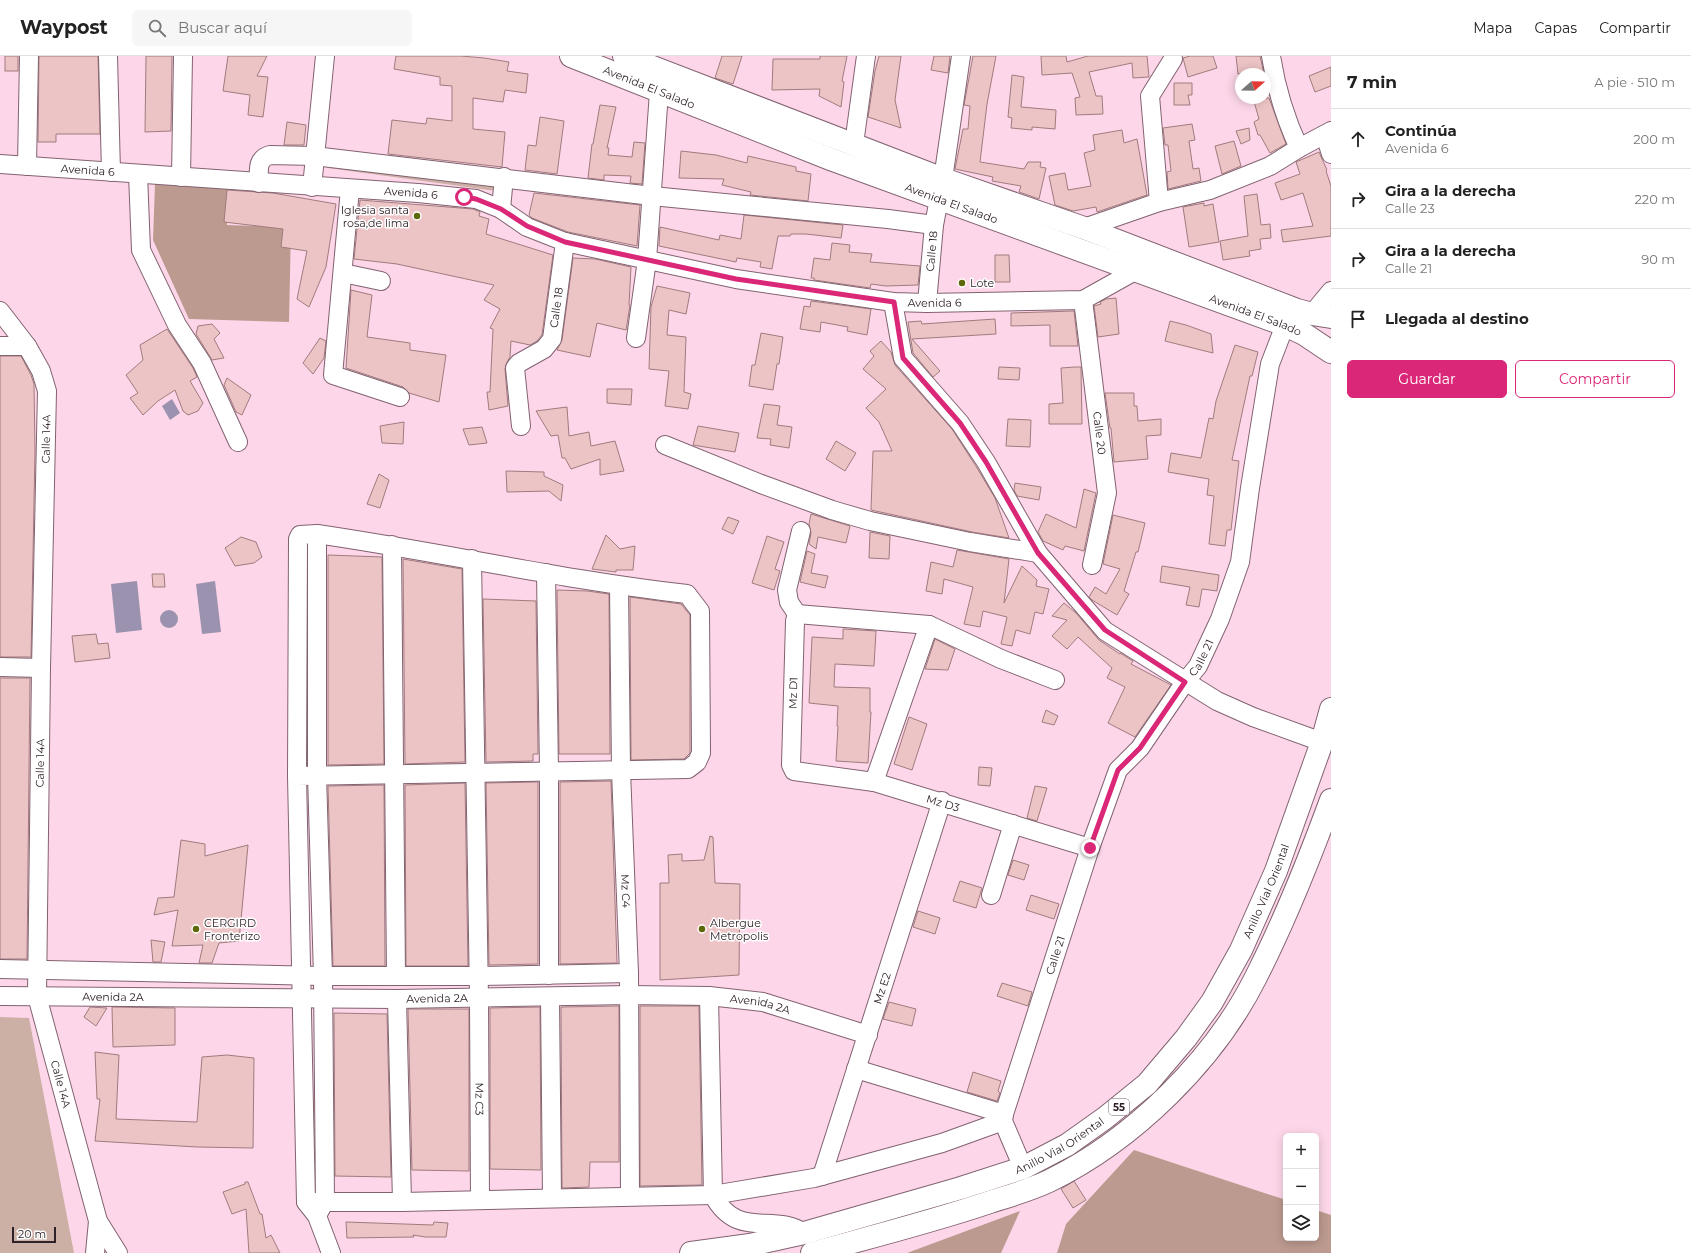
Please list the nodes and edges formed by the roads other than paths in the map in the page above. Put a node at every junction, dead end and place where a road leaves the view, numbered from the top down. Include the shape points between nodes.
1 (30, 56) edge
2 (108, 56) edge
3 (183, 56) edge
4 (325, 56) edge
5 (571, 56) edge
6 (624, 56) edge
7 (866, 56) edge
8 (961, 56) edge
9 (1271, 56) edge
10 (1173, 59) dead end
11 (650, 60) edge
12 (660, 92) junction
13 (1328, 133) edge
14 (854, 144) junction
15 (1299, 148) junction
16 (1331, 154) edge
17 (314, 156) junction
18 (0, 164) edge
19 (27, 166) junction
20 (112, 172) junction
21 (138, 174) junction
22 (181, 177) junction
23 (504, 177) junction
24 (258, 183) junction
25 (312, 187) junction
26 (350, 189) junction
27 (941, 189) junction
28 (652, 196) junction
29 (1159, 202) junction
30 (501, 209) junction
31 (934, 225) junction
32 (1084, 228) junction
33 (565, 242) junction
34 (647, 260) junction
35 (1135, 271) junction
36 (343, 274) junction
37 (381, 281) dead end
38 (1331, 291) edge
39 (1083, 300) junction
40 (894, 302) junction
41 (927, 303) junction
42 (0, 311) edge
43 (1321, 315) edge
44 (1285, 325) junction
45 (636, 338) dead end
46 (0, 346) edge
47 (27, 346) junction
48 (1331, 352) edge
49 (400, 397) dead end
50 (521, 426) dead end
51 (238, 442) dead end
52 (665, 445) dead end
53 (801, 531) dead end
54 (317, 534) junction
55 (392, 545) junction
56 (1038, 553) junction
57 (472, 559) junction
58 (1092, 565) dead end
59 (546, 573) junction
60 (619, 586) junction
61 (797, 614) junction
62 (929, 625) junction
63 (0, 667) edge
64 (41, 668) junction
65 (1055, 680) dead end
66 (1185, 682) junction
67 (1331, 709) edge
68 (1322, 742) junction
69 (621, 770) junction
70 (549, 771) junction
71 (794, 771) joint
72 (475, 773) junction
73 (395, 774) junction
74 (317, 775) junction
75 (296, 776) junction
76 (874, 782) junction
77 (1331, 800) edge
78 (942, 801) junction
79 (1013, 824) junction
80 (1090, 848) junction
81 (991, 895) dead end
82 (0, 969) edge
83 (37, 969) junction
84 (180, 973) junction
85 (629, 973) junction
86 (301, 975) junction
87 (549, 975) junction
88 (323, 976) junction
89 (396, 976) junction
90 (479, 976) junction
91 (629, 995) junction
92 (0, 996) edge
93 (37, 996) junction
94 (709, 996) junction
95 (180, 997) junction
96 (550, 997) junction
97 (302, 998) junction
98 (322, 998) junction
99 (479, 998) junction
100 (397, 999) junction
101 (868, 1035) junction
102 (856, 1069) junction
103 (1003, 1118) junction
104 (1023, 1168) junction
105 (822, 1176) junction
106 (713, 1194) junction
107 (630, 1196) junction
108 (552, 1198) junction
109 (480, 1200) junction
110 (402, 1202) junction
111 (321, 1209) junction
112 (98, 1221) junction
113 (804, 1233) junction
114 (95, 1253) edge
115 (118, 1253) edge
116 (331, 1253) edge
117 (691, 1253) edge
118 (812, 1253) edge

1 - 19 street
2 - 20 street
3 - 22 street
4 - 17 street
5 - 12 main road, Avenida El Salado
6 - 11 main road, Avenida El Salado
7 - 14 street
8 - 27 street, Calle 18
9 - 15 street via 1274,78 1289,126
10 - 29 street via 1150,96
11 - 14 main road, Avenida El Salado
12 - 27 main road, Avenida El Salado via 833,160
12 - 28 street
13 - 15 street
13 - 16 street
14 - 27 main road, Avenida El Salado
15 - 29 street via 1270,166 1210,190
17 - 23 street
17 - 24 street via 264,157 260,161
17 - 25 street
18 - 19 street, Avenida 6
19 - 20 street, Avenida 6
20 - 21 street, Avenida 6
21 - 22 street, Avenida 6
21 - 51 street via 141,250 177,325 202,363
22 - 24 street, Avenida 6
23 - 28 street
23 - 30 street
24 - 25 street, Avenida 6
25 - 26 street, Avenida 6
26 - 30 street, Avenida 6 via 464,197
26 - 36 street
27 - 31 street, Calle 18
27 - 32 main road, Avenida El Salado
27 - 35 main road, Avenida El Salado
28 - 31 street
28 - 34 street
29 - 32 street
30 - 33 street, Avenida 6 via 527,226
31 - 41 street, Calle 18
32 - 43 main road, Avenida El Salado
33 - 34 street, Avenida 6
33 - 50 street, Calle 18 via 552,339 544,350 519,363 515,368
34 - 40 street, Avenida 6 via 736,279
34 - 45 street
35 - 39 street, Avenida 6
35 - 44 main road, Avenida El Salado
36 - 37 street
36 - 49 street via 333,375
38 - 43 street
39 - 41 street, Avenida 6
39 - 58 street, Calle 20 via 1107,493
40 - 41 street, Avenida 6
40 - 56 street via 903,358 963,428 986,462
42 - 47 street, Calle 14A
44 - 48 main road, Avenida El Salado
44 - 66 street, Calle 21 via 1270,364 1240,562 1220,619 1198,666
46 - 47 street
47 - 64 street, Calle 14A via 41,370 47,391
52 - 56 street via 832,510 870,521 970,542
53 - 61 street via 787,590 789,602
54 - 55 street
54 - 74 street
54 - 75 street via 300,535 298,539
55 - 57 street
55 - 73 street
56 - 66 street via 1105,630
57 - 59 street
57 - 72 street, Mz C3
59 - 60 street
59 - 70 street
60 - 69 street, Mz C4
60 - 69 street via 687,594 700,611 701,752 697,762 688,769
61 - 62 street
61 - 71 street, Mz D1 via 794,621 791,765
62 - 65 street via 1001,660
62 - 76 street
63 - 64 street
64 - 83 street, Calle 14A
66 - 68 street via 1217,701 1253,717
66 - 80 street, Calle 21 via 1140,748 1118,770
67 - 68 main road, Anillo Vial Oriental / 55
68 - 104 main road, Anillo Vial Oriental / 55 via 1276,871 1241,950 1212,1002 1147,1084 1068,1145
69 - 70 street
69 - 85 street, Mz C4
70 - 72 street
70 - 87 street
71 - 76 street, Mz D3
72 - 73 street
72 - 90 street, Mz C3
73 - 74 street
73 - 89 street
74 - 75 street
74 - 88 street
75 - 86 street
76 - 78 street, Mz D3
77 - 118 main road, Anillo Vial Oriental / 55 via 1302,878 1256,978 1202,1058 1163,1099 1082,1163 1048,1181 965,1210
78 - 79 street, Mz D3
78 - 101 street, Mz E2
79 - 80 street, Mz D3
79 - 81 street
80 - 103 street, Calle 21
82 - 83 street, Avenida 2A
83 - 84 street, Avenida 2A
83 - 93 street, Calle 14A
84 - 86 street, Avenida 2A
84 - 95 street
85 - 87 street, Avenida 2A
85 - 91 street, Mz C4
86 - 88 street, Avenida 2A
86 - 97 street
87 - 90 street, Avenida 2A
88 - 89 street, Avenida 2A
88 - 98 street
89 - 90 street, Avenida 2A
90 - 99 street, Mz C3
91 - 94 street, Avenida 2A
91 - 96 street, Avenida 2A
91 - 107 street, Mz C4
92 - 93 street, Avenida 2A
93 - 95 street, Avenida 2A
93 - 112 street, Calle 14A
94 - 101 street, Avenida 2A via 763,1002
94 - 106 street
95 - 97 street, Avenida 2A
96 - 99 street, Avenida 2A
96 - 108 street
97 - 98 street, Avenida 2A
97 - 111 street via 306,1202
98 - 100 street, Avenida 2A
98 - 111 street
99 - 100 street, Avenida 2A
99 - 109 street, Mz C3
100 - 110 street
101 - 102 street, Mz E2
102 - 103 street
102 - 105 street, Mz E2
103 - 104 street
103 - 105 street via 942,1143
104 - 113 main road, Anillo Vial Oriental / 55
105 - 106 street
106 - 107 street
106 - 113 street via 727,1213 750,1224 796,1228
107 - 108 street
108 - 109 street
109 - 110 street
110 - 111 street
111 - 116 street
112 - 114 street, Calle 14A
112 - 115 street, Calle 14A
113 - 117 main road, Anillo Vial Oriental / 55 via 750,1245

